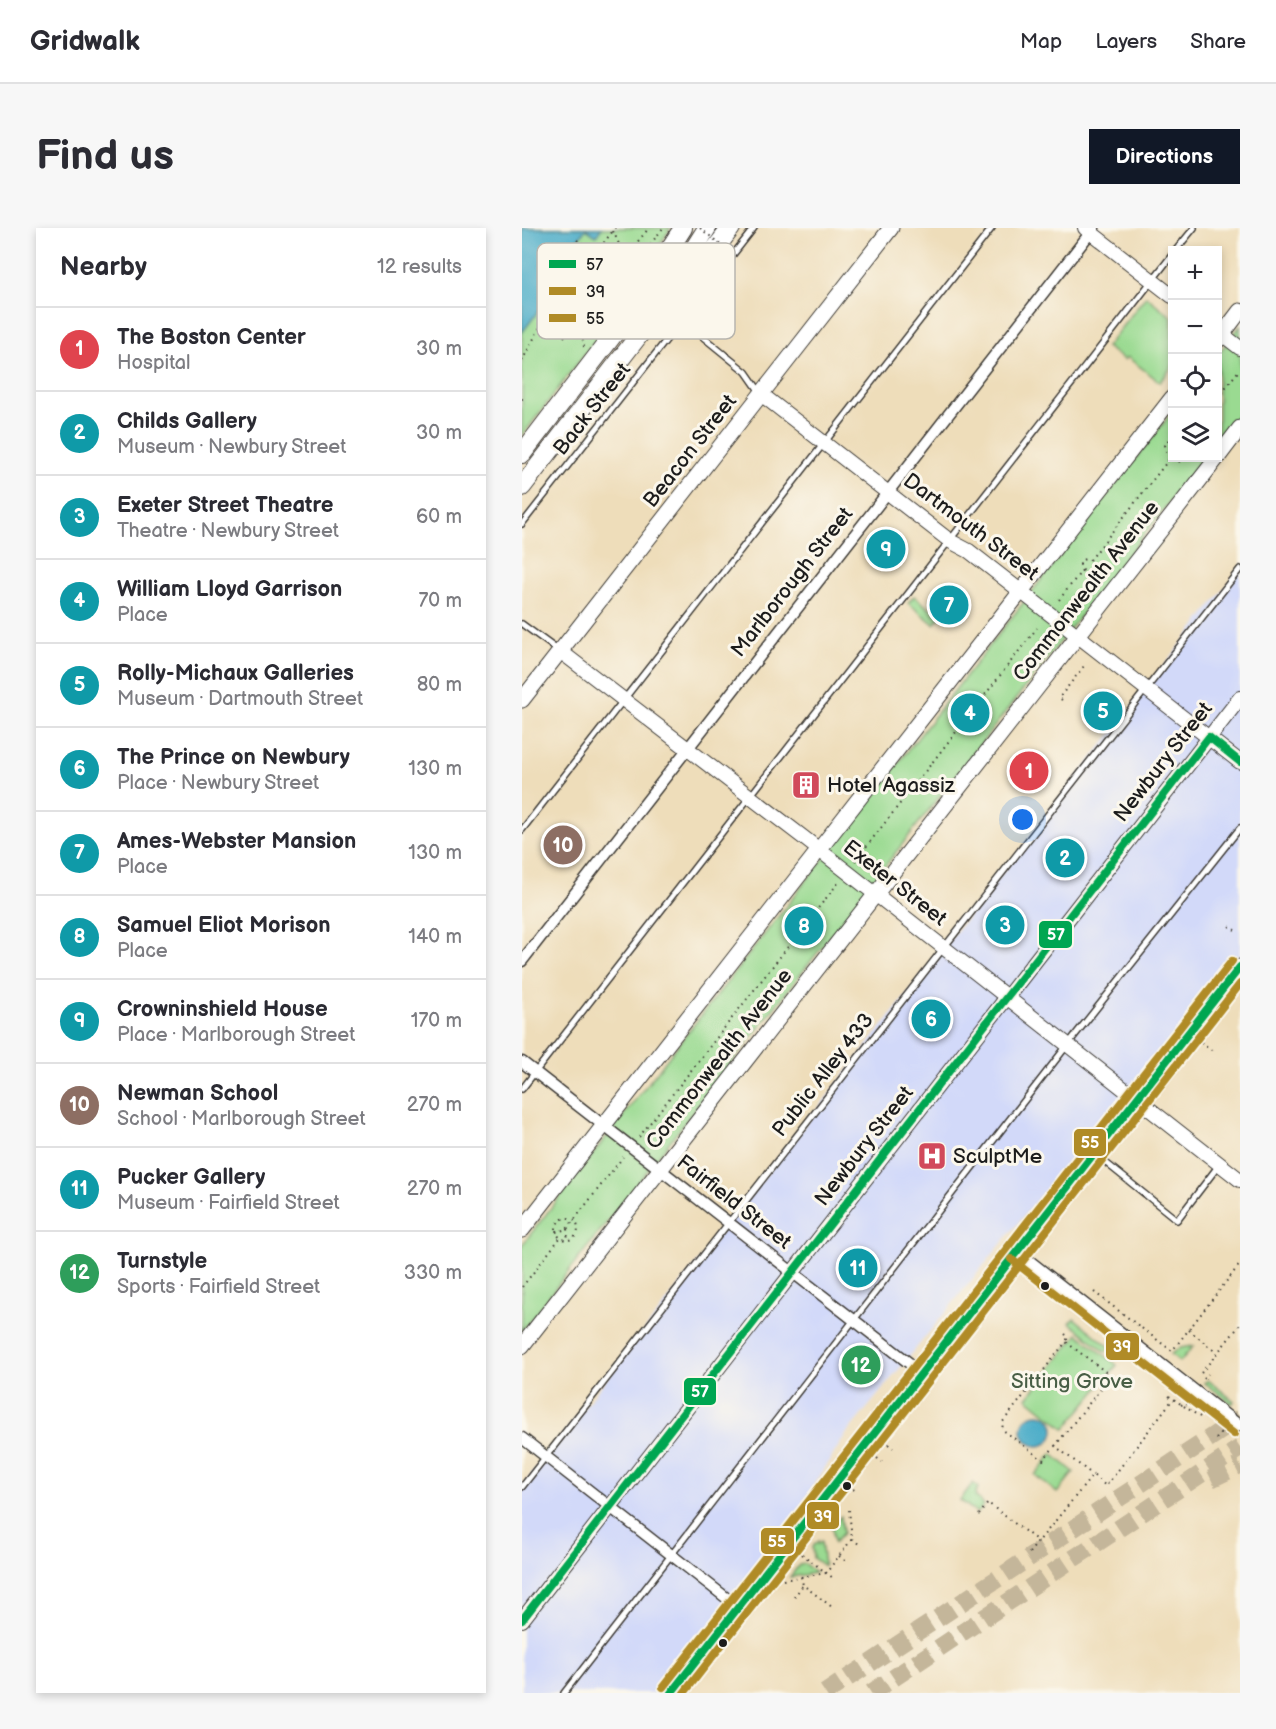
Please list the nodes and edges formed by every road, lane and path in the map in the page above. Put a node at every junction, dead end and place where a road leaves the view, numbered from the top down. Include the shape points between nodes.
1 (649, 228) edge
2 (663, 228) edge
3 (683, 228) edge
4 (700, 228) edge
5 (707, 228) edge
6 (731, 228) edge
7 (754, 228) edge
8 (891, 228) edge
9 (992, 228) edge
10 (1194, 228) edge
11 (1090, 229) edge
12 (614, 230) edge
13 (577, 240) dead end
14 (581, 243) edge
15 (604, 243) edge
16 (637, 243) edge
17 (651, 243) edge
18 (673, 243) edge
19 (698, 243) edge
20 (719, 243) edge
21 (720, 243) edge
22 (1179, 246) edge
23 (735, 252) edge
24 (1168, 261) edge
25 (1153, 280) junction
26 (1168, 292) edge
27 (1240, 312) edge
28 (1222, 332) edge
29 (537, 335) edge
30 (1222, 337) edge
31 (582, 339) edge
32 (610, 339) edge
33 (636, 339) edge
34 (645, 339) edge
35 (667, 339) edge
36 (705, 339) edge
37 (584, 348) dead end
38 (1240, 348) edge
39 (522, 362) edge
40 (1240, 369) edge
41 (606, 379) junction
42 (1222, 392) edge
43 (761, 394) junction
44 (1168, 404) edge
45 (1240, 428) edge
46 (825, 443) junction
47 (1222, 451) edge
48 (522, 454) edge
49 (1168, 461) edge
50 (1213, 462) edge
51 (522, 487) edge
52 (888, 491) junction
53 (522, 524) edge
54 (950, 541) junction
55 (1090, 560) junction
56 (1240, 568) edge
57 (1083, 570) junction
58 (1021, 591) junction
59 (1059, 600) dead end
60 (522, 624) edge
61 (1037, 628) dead end
62 (1078, 636) junction
63 (560, 651) junction
64 (1084, 666) dead end
65 (1146, 689) junction
66 (1240, 698) edge
67 (522, 700) edge
68 (624, 700) junction
69 (1062, 700) dead end
70 (974, 709) junction
71 (967, 718) junction
72 (1209, 737) junction
73 (688, 748) junction
74 (1240, 762) edge
75 (750, 796) junction
76 (1240, 828) edge
77 (522, 830) edge
78 (819, 850) junction
79 (855, 861) dead end
80 (839, 882) dead end
81 (875, 894) junction
82 (807, 922) junction
83 (1229, 926) dead end
84 (801, 930) junction
85 (1235, 930) dead end
86 (944, 948) junction
87 (522, 961) edge
88 (1240, 967) edge
89 (1007, 997) junction
90 (1201, 1042) dead end
91 (1068, 1045) junction
92 (1214, 1052) dead end
93 (522, 1062) edge
94 (535, 1072) junction
95 (522, 1089) edge
96 (1137, 1098) junction
97 (604, 1125) junction
98 (639, 1137) dead end
99 (1094, 1153) junction
100 (623, 1157) dead end
101 (1220, 1164) junction
102 (660, 1170) junction
103 (1240, 1180) edge
104 (574, 1220) junction
105 (728, 1223) junction
106 (567, 1229) junction
107 (522, 1230) edge
108 (556, 1232) junction
109 (560, 1238) junction
110 (568, 1240) junction
111 (1017, 1251) junction
112 (1240, 1264) edge
113 (792, 1272) junction
114 (522, 1287) edge
115 (1094, 1292) dead end
116 (855, 1321) junction
117 (1240, 1325) edge
118 (1189, 1330) junction
119 (1065, 1334) dead end
120 (1066, 1342) junction
121 (522, 1347) edge
122 (1217, 1353) junction
123 (922, 1373) junction
124 (1201, 1373) dead end
125 (1208, 1374) dead end
126 (1204, 1379) dead end
127 (1169, 1396) dead end
128 (1173, 1399) junction
129 (1181, 1405) junction
130 (1191, 1407) dead end
131 (1203, 1419) dead end
132 (998, 1420) dead end
133 (1002, 1424) junction
134 (1240, 1426) edge
135 (1221, 1433) dead end
136 (522, 1438) edge
137 (1216, 1439) dead end
138 (888, 1444) dead end
139 (1055, 1446) junction
140 (893, 1448) dead end
141 (546, 1456) junction
142 (877, 1458) dead end
143 (882, 1462) dead end
144 (1094, 1475) junction
145 (522, 1487) edge
146 (610, 1506) junction
147 (849, 1510) dead end
148 (979, 1515) dead end
149 (852, 1539) junction
150 (1039, 1542) junction
151 (859, 1544) dead end
152 (1029, 1553) dead end
153 (802, 1554) dead end
154 (671, 1556) junction
155 (839, 1556) junction
156 (846, 1561) dead end
157 (826, 1573) junction
158 (801, 1577) junction
159 (833, 1578) dead end
160 (783, 1580) dead end
161 (803, 1585) junction
162 (794, 1597) dead end
163 (738, 1607) junction
164 (832, 1607) dead end
165 (522, 1620) edge
166 (564, 1693) edge
167 (671, 1693) edge

1 - 16 path
2 - 17 path
3 - 18 highway
4 - 20 path, bridge
5 - 19 highway
6 - 21 highway
7 - 23 lane, Back Street
8 - 43 main road, Beacon Street
9 - 46 lane
10 - 22 lane
11 - 25 main road
11 - 52 street, Marlborough Street
12 - 15 path
13 - 14 path
24 - 25 lane
25 - 26 main road
25 - 54 lane
27 - 28 main road
29 - 39 path
30 - 38 main road
31 - 37 path
32 - 48 highway
33 - 41 highway
34 - 41 highway
35 - 53 lane, Back Street
36 - 43 lane, Dartmouth Street via 746,372
40 - 42 path
41 - 51 highway
43 - 46 main road, Dartmouth Street
43 - 63 main road, Beacon Street
44 - 58 main road
45 - 47 main road, Commonwealth Avenue
46 - 52 main road, Dartmouth Street
46 - 68 lane
49 - 55 path
50 - 62 main road, Commonwealth Avenue
52 - 54 main road, Dartmouth Street
52 - 73 street, Marlborough Street
54 - 58 main road, Dartmouth Street
54 - 75 lane
55 - 57 path via 1091,568
55 - 57 path via 1082,561
56 - 65 lane, Public Alley 433
57 - 59 path
58 - 62 main road, Dartmouth Street
58 - 78 main road
60 - 63 lane, Exeter Street
61 - 70 path
62 - 65 main road, Dartmouth Street
62 - 81 main road, Commonwealth Avenue
63 - 67 main road, Beacon Street
63 - 68 main road, Exeter Street
64 - 69 path via 1059,698
65 - 72 main road, Dartmouth Street
65 - 86 lane, Public Alley 433
66 - 72 main road, Newbury Street
68 - 73 main road, Exeter Street
68 - 77 lane
70 - 71 path via 966,710
70 - 71 path via 976,716
71 - 79 path
72 - 74 main road, Dartmouth Street
72 - 89 main road, Newbury Street
73 - 75 main road, Exeter Street
73 - 87 street, Marlborough Street
75 - 78 main road, Exeter Street
75 - 94 lane
76 - 91 lane
78 - 81 main road, Exeter Street
78 - 97 main road
80 - 82 path
81 - 86 main road, Exeter Street
81 - 102 main road, Commonwealth Avenue
82 - 84 path via 808,929
82 - 84 path via 800,923
83 - 85 path
84 - 98 path
86 - 89 main road, Exeter Street
86 - 105 lane, Public Alley 433
88 - 96 main road
89 - 91 main road, Exeter Street
89 - 113 main road, Newbury Street
90 - 92 path
91 - 96 main road, Exeter Street
91 - 116 lane
93 - 94 street, Fairfield Street
94 - 95 lane
94 - 97 street, Fairfield Street
96 - 99 main road
96 - 101 main road, Exeter Street
97 - 102 street, Fairfield Street
97 - 107 main road
99 - 101 lane via 1177,1220
99 - 111 main road
100 - 104 path
101 - 103 main road, Exeter Street
102 - 105 street, Fairfield Street
102 - 121 main road, Commonwealth Avenue
104 - 106 path
104 - 108 path via 560,1221
104 - 110 path via 578,1232
105 - 113 street, Fairfield Street
105 - 141 lane, Public Alley 433
106 - 108 path
106 - 110 path
108 - 109 path
109 - 110 path
109 - 114 path
111 - 123 main road
111 - 134 street
112 - 118 path
113 - 116 street, Fairfield Street
113 - 146 main road, Newbury Street
115 - 118 path via 1172,1351
116 - 123 street, Fairfield Street
116 - 154 lane
117 - 122 path
118 - 122 path
119 - 120 path
120 - 133 path
120 - 139 path via 1110,1376
122 - 124 path
123 - 163 main road
125 - 126 path
127 - 128 path
128 - 129 path
128 - 144 path via 1106,1486
129 - 130 path
129 - 131 path
132 - 133 path
133 - 139 path via 1003,1430 1043,1460
135 - 137 path
136 - 141 street
138 - 140 path
139 - 144 path
141 - 145 lane, Public Alley 433
141 - 146 street
142 - 143 path
144 - 150 path
146 - 154 street
146 - 165 main road, Newbury Street
147 - 149 path
148 - 150 path via 988,1503
149 - 151 path
149 - 155 path
150 - 152 path
153 - 157 path
154 - 163 street
154 - 166 lane
155 - 156 path
155 - 157 path
157 - 158 path
157 - 159 path
158 - 160 path
158 - 161 path
161 - 162 path
161 - 164 path
163 - 167 main road

